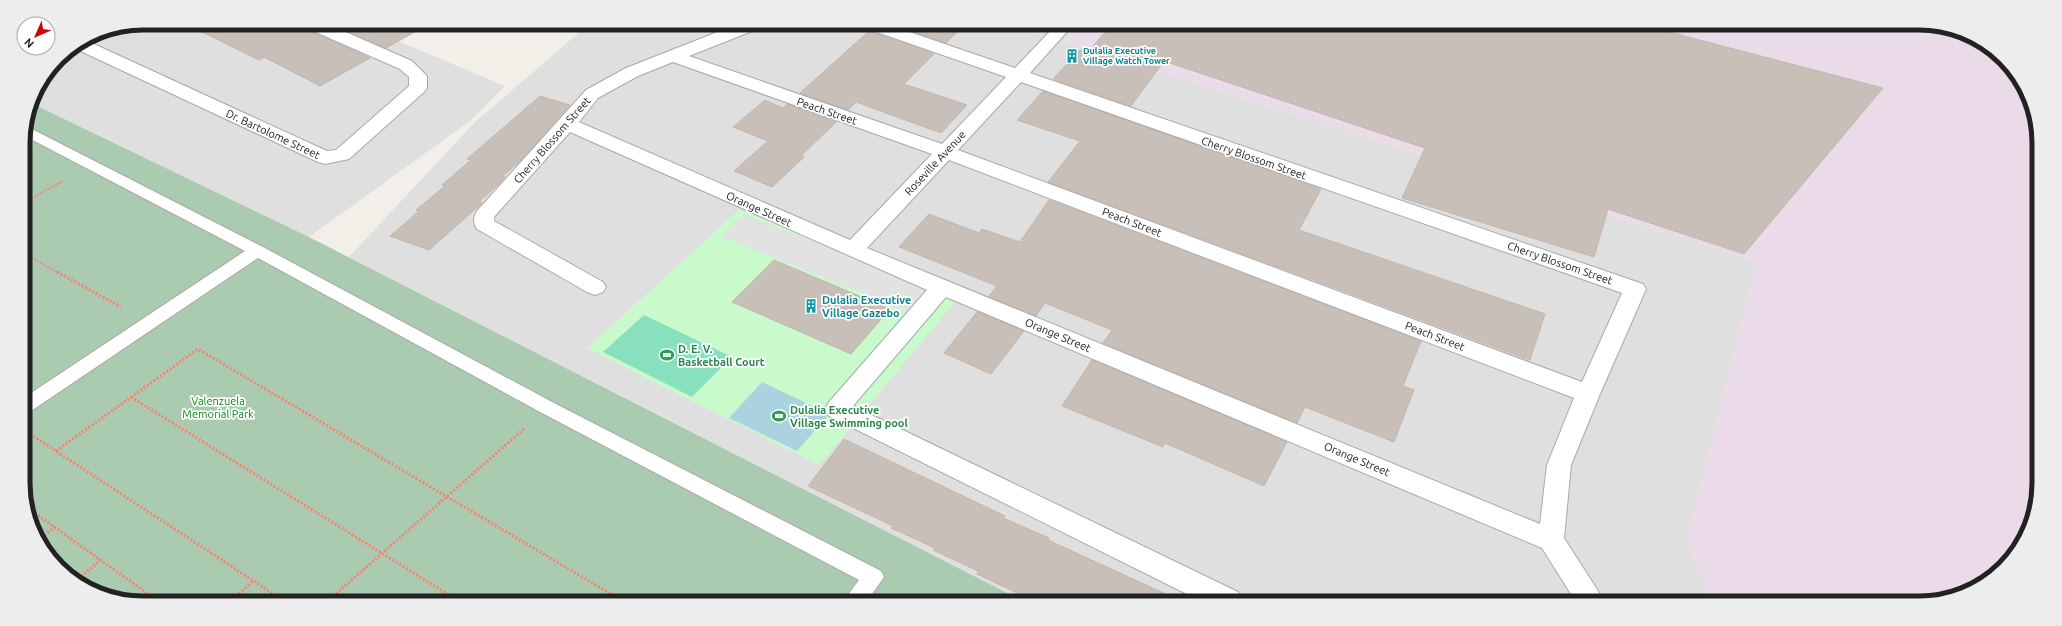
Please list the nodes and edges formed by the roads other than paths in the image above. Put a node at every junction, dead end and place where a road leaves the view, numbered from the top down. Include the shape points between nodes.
1 (326, 30) edge
2 (739, 30) edge
3 (888, 30) edge
4 (1060, 30) edge
5 (84, 46) edge
6 (674, 56) junction
7 (1017, 76) junction
8 (567, 124) junction
9 (30, 133) edge
10 (945, 152) junction
11 (853, 250) junction
12 (257, 251) junction
13 (942, 287) junction
14 (595, 288) dead end
15 (1588, 394) junction
16 (30, 403) edge
17 (1551, 540) junction
18 (857, 596) edge
19 (1218, 596) edge
20 (1587, 596) edge

1 - 5 street, Dr. Bartolome Street via 406,65 418,76 418,88 342,155 325,158
2 - 6 street, Cherry Blossom Street
3 - 7 street, Cherry Blossom Street
4 - 7 street, Roseville Avenue
6 - 8 street, Cherry Blossom Street via 632,72 592,94
6 - 10 street, Peach Street
7 - 10 street, Roseville Avenue
7 - 15 street, Cherry Blossom Street via 1635,289
8 - 11 street, Orange Street
8 - 14 street, Cherry Blossom Street via 484,216 484,224
9 - 12 lane
10 - 11 street, Roseville Avenue
10 - 15 street, Peach Street
11 - 13 street, Orange Street
12 - 16 lane
12 - 18 lane via 548,408 874,577
13 - 17 street, Orange Street
13 - 19 street via 837,409
15 - 17 street via 1559,465
17 - 20 street

